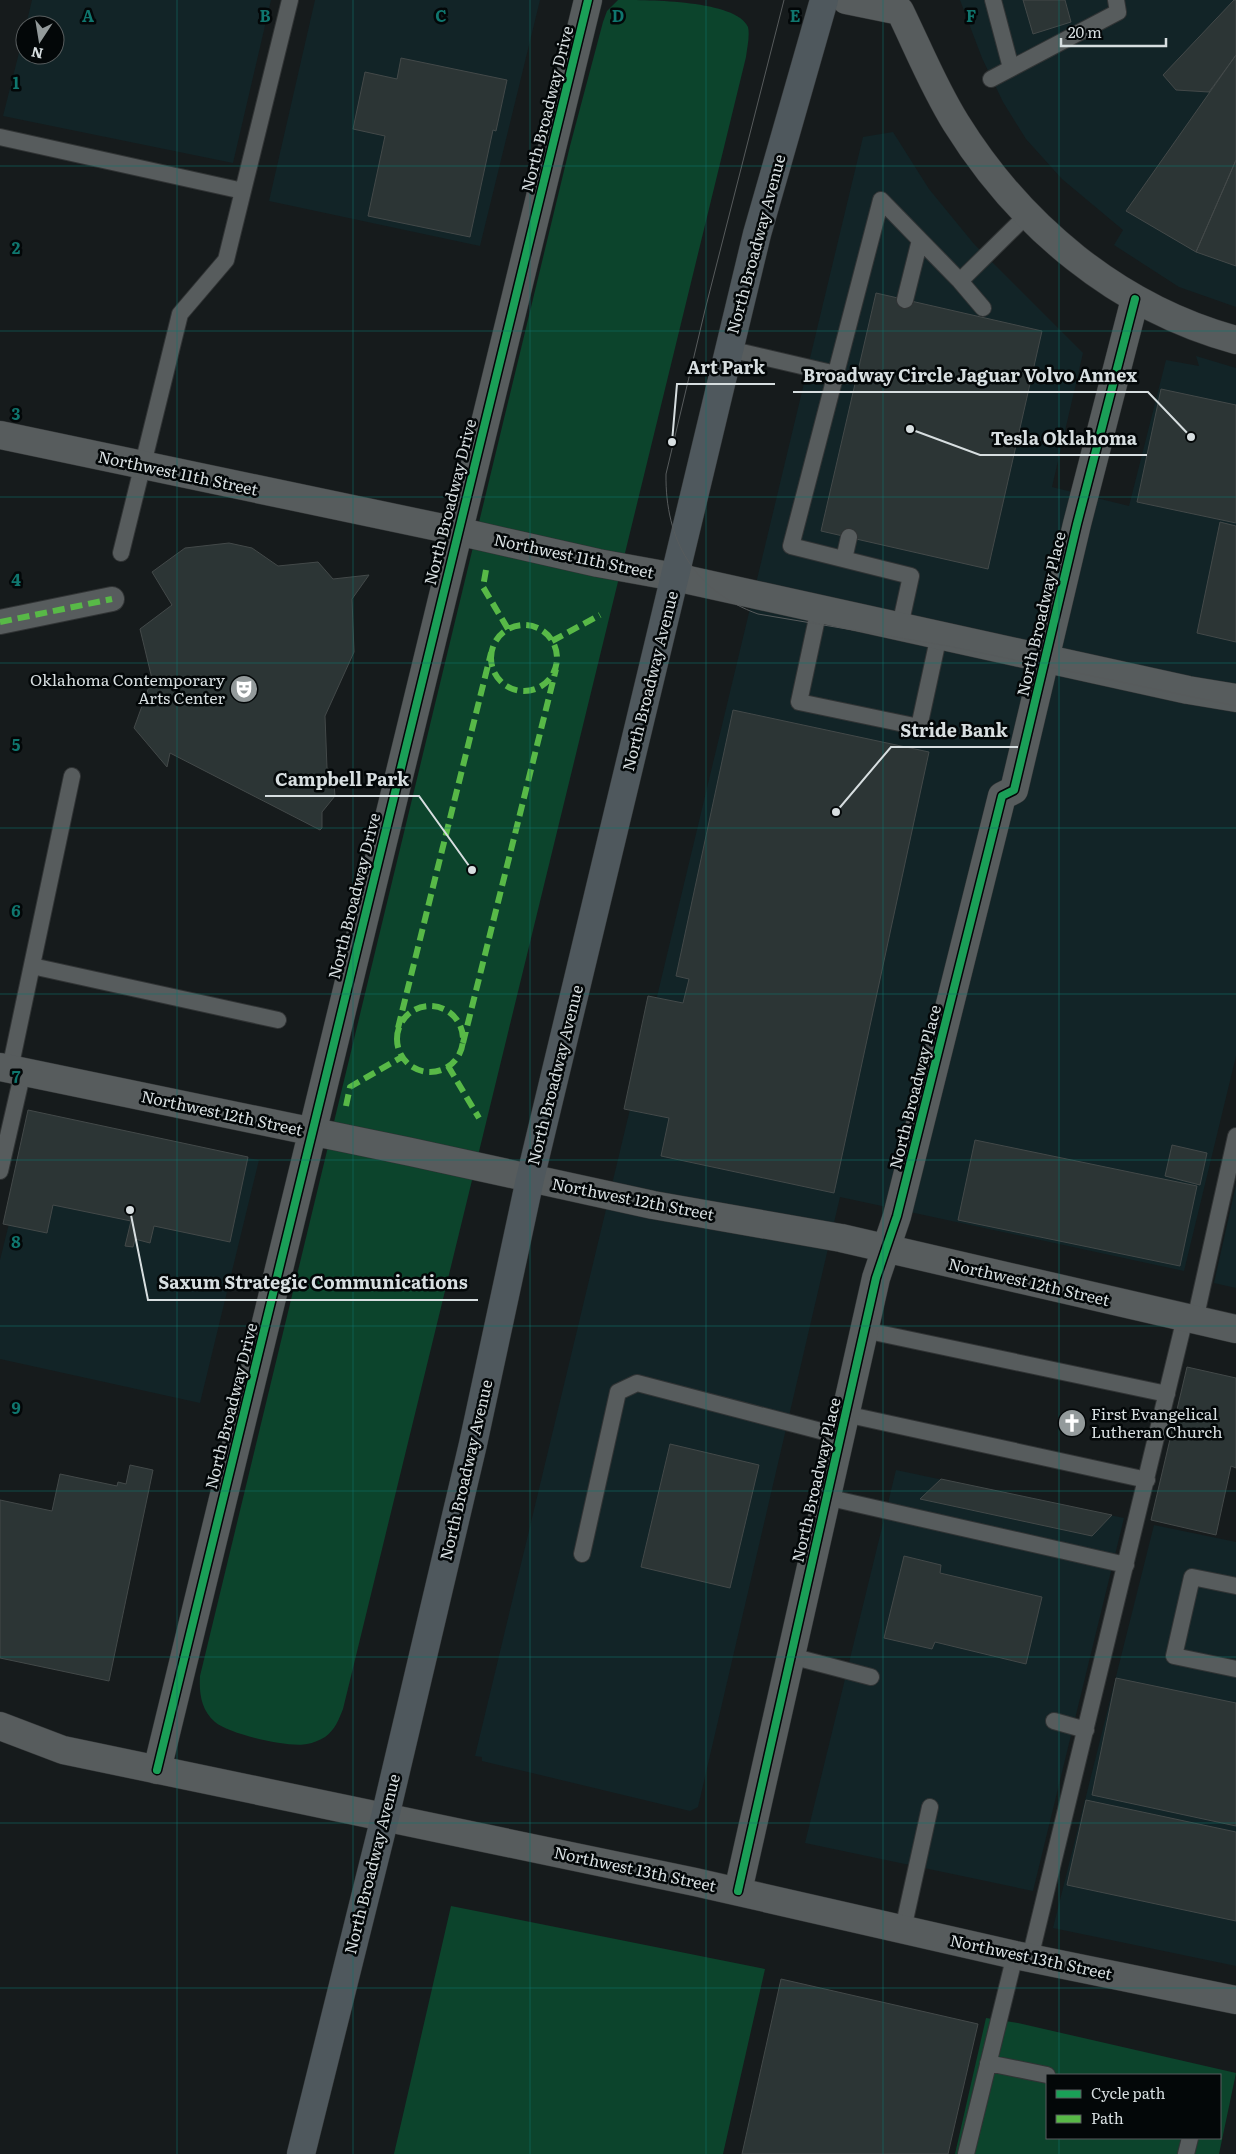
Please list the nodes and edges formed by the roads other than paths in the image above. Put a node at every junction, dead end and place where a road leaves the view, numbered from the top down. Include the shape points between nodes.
1 (290, 0) edge
2 (588, 0) edge
3 (824, 0) edge
4 (846, 0) edge
5 (993, 0) edge
6 (1116, 0) edge
7 (1011, 68) junction
8 (992, 79) dead end
9 (0, 137) edge
10 (243, 190) junction
11 (1027, 216) junction
12 (920, 240) junction
13 (960, 281) junction
14 (1135, 299) junction
15 (906, 300) dead end
16 (983, 308) dead end
17 (1236, 340) edge
18 (729, 349) junction
19 (836, 374) junction
20 (0, 435) edge
21 (141, 465) junction
22 (457, 531) junction
23 (849, 537) dead end
24 (121, 553) dead end
25 (844, 559) junction
26 (675, 577) junction
27 (112, 599) dead end
28 (819, 609) junction
29 (0, 622) edge
30 (900, 626) junction
31 (939, 635) junction
32 (1045, 657) junction
33 (1236, 698) edge
34 (72, 776) dead end
35 (32, 966) junction
36 (278, 1020) dead end
37 (11, 1069) edge
38 (312, 1132) junction
39 (1236, 1136) edge
40 (0, 1171) edge
41 (530, 1179) junction
42 (886, 1249) junction
43 (1190, 1319) junction
44 (1236, 1329) edge
45 (864, 1330) junction
46 (1167, 1394) junction
47 (843, 1425) junction
48 (1147, 1480) junction
49 (826, 1497) junction
50 (582, 1554) dead end
51 (1126, 1565) junction
52 (1236, 1586) edge
53 (791, 1656) junction
54 (1236, 1669) edge
55 (871, 1676) dead end
56 (1054, 1721) dead end
57 (0, 1726) edge
58 (1086, 1730) junction
59 (0, 1746) edge
60 (63, 1750) junction
61 (157, 1770) junction
62 (930, 1807) dead end
63 (384, 1817) junction
64 (738, 1891) junction
65 (903, 1929) junction
66 (1022, 1956) junction
67 (1236, 2000) edge
68 (988, 2063) junction
69 (1046, 2076) edge
70 (1190, 2139) edge
71 (301, 2154) edge
72 (966, 2154) edge
73 (1186, 2154) edge

1 - 10 lane
2 - 22 street, North Broadway Drive
3 - 18 main road, North Broadway Avenue via 757,234
4 - 11 street via 900,11 955,122
5 - 7 lane
6 - 7 lane via 1118,12
7 - 8 lane
9 - 10 lane
10 - 21 lane via 226,260 180,314
11 - 13 lane
11 - 14 street via 1048,236
12 - 13 lane
12 - 15 lane
12 - 19 lane via 881,200
13 - 16 lane
14 - 17 street via 1194,328
14 - 32 street, North Broadway Place
18 - 19 lane
18 - 26 main road, North Broadway Avenue
19 - 25 lane via 791,546
20 - 21 street, Northwest 11th Street
21 - 22 street, Northwest 11th Street
21 - 24 lane
22 - 26 street, Northwest 11th Street via 598,564
22 - 38 street, North Broadway Drive
23 - 25 lane
25 - 30 lane via 912,576
26 - 28 street, Northwest 11th Street
26 - 41 main road, North Broadway Avenue
27 - 29 street
28 - 30 street, Northwest 11th Street
28 - 31 lane via 798,702 919,727
30 - 31 street, Northwest 11th Street
31 - 32 street, Northwest 11th Street
32 - 33 street, Northwest 11th Street
32 - 42 street, North Broadway Place via 1014,790 1002,796
34 - 35 lane
35 - 36 lane
35 - 37 lane
37 - 38 street, Northwest 12th Street
37 - 40 lane
38 - 41 street, Northwest 12th Street
38 - 61 street, North Broadway Drive
39 - 43 lane
41 - 42 street, Northwest 12th Street
41 - 63 main road, North Broadway Avenue via 473,1444
42 - 43 street, Northwest 12th Street
42 - 45 street, North Broadway Place
43 - 44 street, Northwest 12th Street
43 - 46 lane
45 - 46 lane
45 - 47 street, North Broadway Place
46 - 48 lane
47 - 48 lane
47 - 49 street, North Broadway Place
47 - 50 lane via 637,1383 618,1392
48 - 51 lane
49 - 51 lane
49 - 53 street, North Broadway Place
51 - 58 lane
52 - 54 lane via 1192,1577 1174,1656
53 - 55 lane
53 - 64 street, North Broadway Place
56 - 58 lane
57 - 60 street, Northwest 13th Street
58 - 66 lane
59 - 60 street, Northwest 13th Street
60 - 61 street, Northwest 13th Street
61 - 63 street, Northwest 13th Street
62 - 65 lane
63 - 64 street, Northwest 13th Street
63 - 71 main road, North Broadway Avenue
64 - 65 street, Northwest 13th Street
65 - 66 street, Northwest 13th Street
66 - 67 street, Northwest 13th Street
66 - 68 lane
68 - 69 lane
68 - 72 lane
70 - 73 lane

